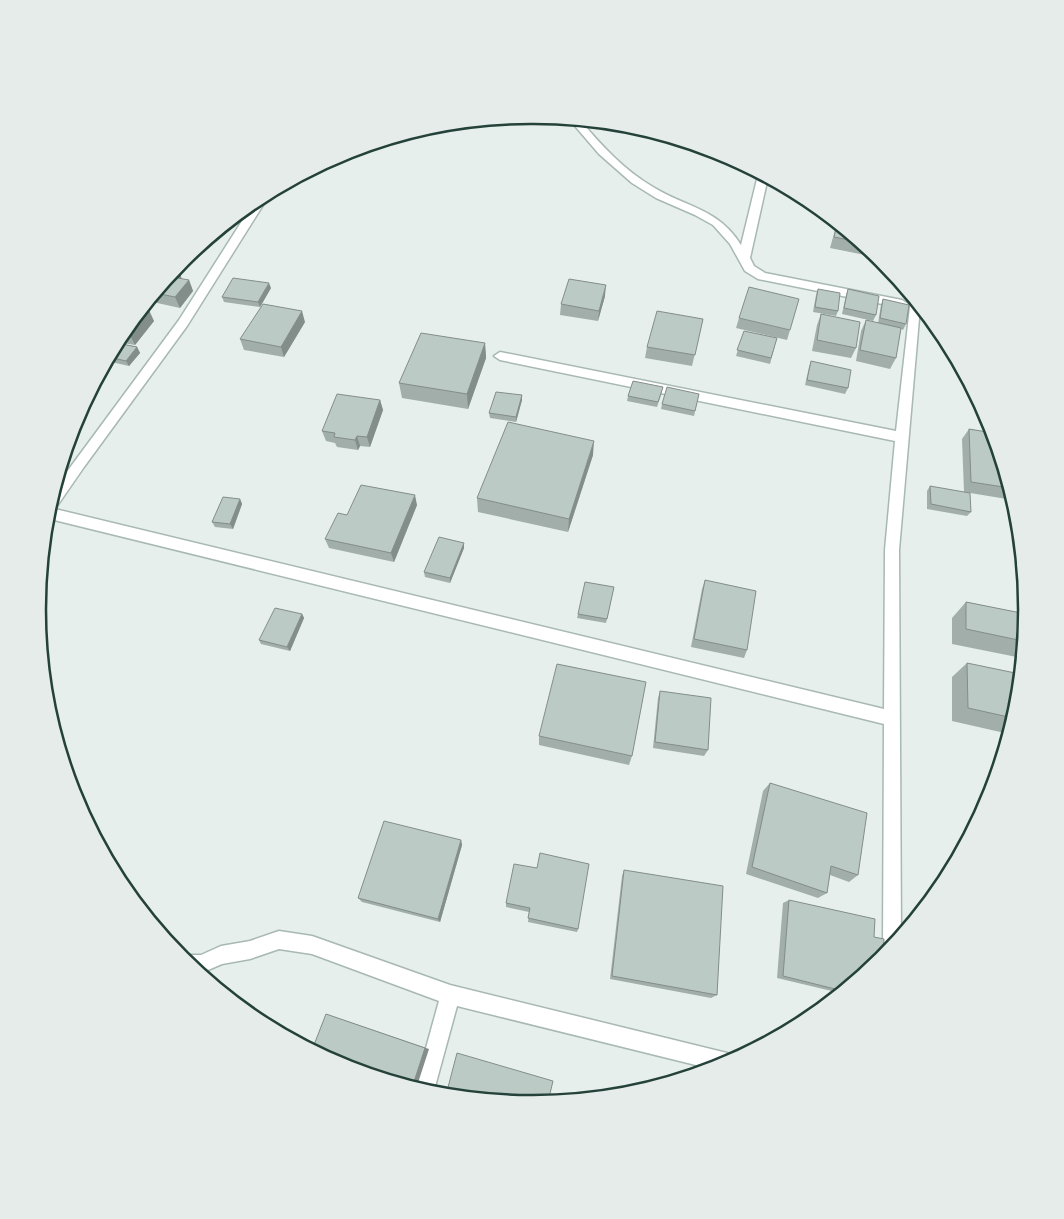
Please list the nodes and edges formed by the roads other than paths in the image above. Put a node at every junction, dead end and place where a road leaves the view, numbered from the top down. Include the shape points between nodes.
1 (581, 127) edge
2 (761, 181) edge
3 (254, 212) edge
4 (744, 258) junction
5 (909, 303) edge
6 (916, 313) edge
7 (500, 356) dead end
8 (902, 436) junction
9 (62, 488) edge
10 (56, 515) edge
11 (891, 718) junction
12 (892, 935) edge
13 (200, 964) edge
14 (450, 995) junction
15 (713, 1060) edge
16 (426, 1084) edge

1 - 4 street via 619,167 659,195 711,217 723,226
2 - 4 street
3 - 9 street via 183,323
4 - 5 street via 749,268 762,276
6 - 8 street
7 - 8 street
8 - 11 street via 892,550
10 - 11 street
11 - 12 street
13 - 14 street via 279,940 312,944
14 - 15 street
14 - 16 street

